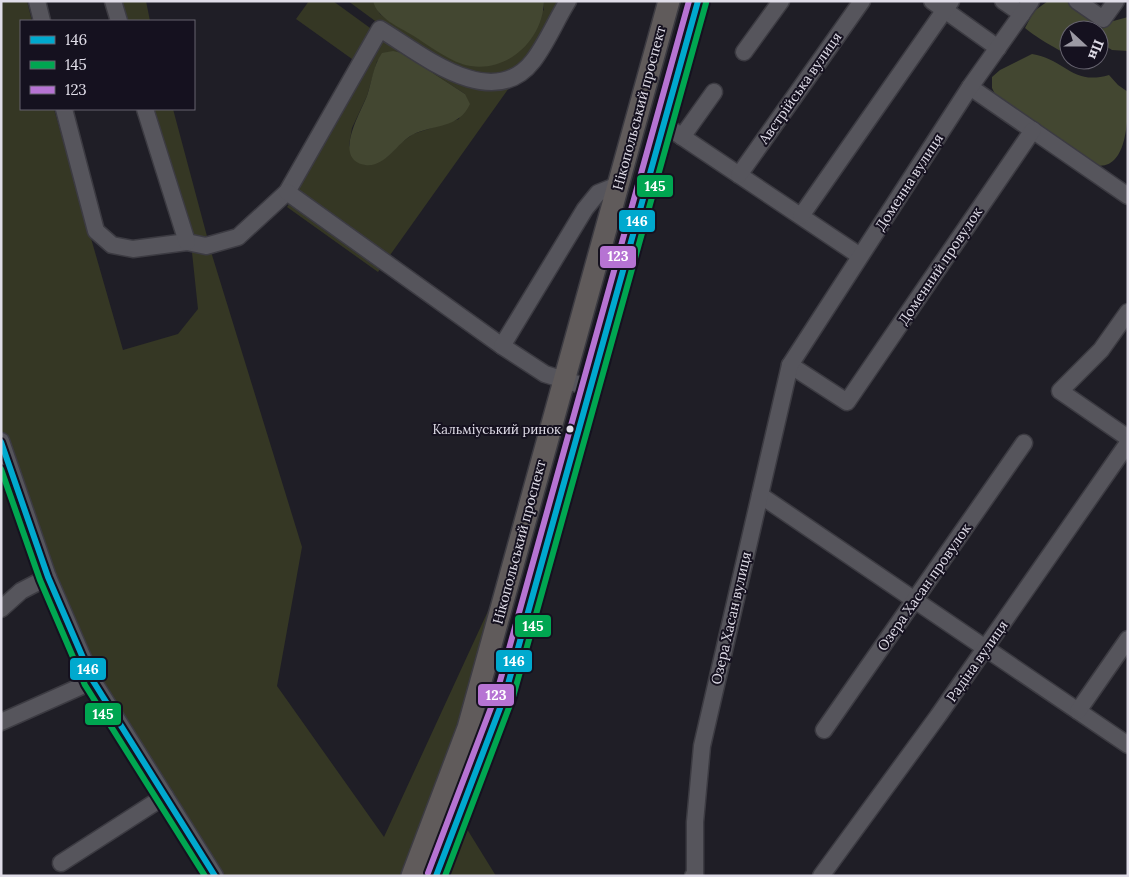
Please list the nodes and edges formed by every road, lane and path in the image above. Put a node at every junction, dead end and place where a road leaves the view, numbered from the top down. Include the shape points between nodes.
1 (37, 1) edge
2 (113, 1) edge
3 (568, 1) edge
4 (669, 1) edge
5 (698, 1) edge
6 (781, 1) edge
7 (862, 1) edge
8 (1003, 1) edge
9 (1078, 1) edge
10 (1116, 1) edge
11 (943, 4) edge
12 (1026, 8) edge
13 (42, 20) edge
14 (118, 20) edge
15 (998, 48) junction
16 (744, 52) dead end
17 (970, 87) junction
18 (714, 92) dead end
19 (639, 108) junction
20 (64, 110) edge
21 (145, 110) edge
22 (663, 124) junction
23 (1033, 130) junction
24 (682, 137) junction
25 (739, 175) junction
26 (618, 186) junction
27 (287, 192) junction
28 (1128, 196) edge
29 (801, 216) junction
30 (187, 242) junction
31 (860, 256) junction
32 (1128, 312) edge
33 (502, 346) junction
34 (790, 365) junction
35 (564, 380) junction
36 (590, 388) junction
37 (1128, 438) edge
38 (1, 441) edge
39 (1024, 443) dead end
40 (1128, 443) edge
41 (760, 495) junction
42 (48, 577) junction
43 (914, 600) junction
44 (1, 609) edge
45 (1128, 639) edge
46 (986, 648) junction
47 (93, 681) junction
48 (1078, 711) junction
49 (1, 722) edge
50 (824, 730) dead end
51 (1128, 745) edge
52 (165, 796) junction
53 (61, 863) dead end
54 (694, 875) edge
55 (215, 876) edge
56 (412, 876) edge
57 (436, 876) edge
58 (821, 876) edge

1 - 13 street
2 - 14 street
3 - 27 street via 532,62 512,78 489,83 464,79 380,29
4 - 19 main road, Нікопольський проспект
5 - 22 main road, Нікопольський проспект
6 - 16 street
7 - 25 street, Австрійська вулиця
8 - 12 street
9 - 10 street via 1103,19
11 - 15 street
11 - 29 street
12 - 15 street, Доменна вулиця
15 - 17 street, Доменна вулиця
17 - 23 street
17 - 31 street, Доменна вулиця
18 - 24 street
19 - 22 main road
19 - 26 main road, Нікопольський проспект
20 - 30 street via 96,231 112,245 133,249
21 - 30 street
22 - 24 street
22 - 36 main road, Нікопольський проспект
23 - 28 street
23 - 34 street, Доменний провулок via 847,402
24 - 25 street
25 - 29 street
26 - 33 street via 598,193 584,209
26 - 35 main road, Нікопольський проспект
27 - 30 street via 238,237 206,246
27 - 33 street
29 - 31 street
31 - 34 street, Доменна вулиця
32 - 37 street via 1101,350 1060,391
33 - 35 street via 535,370
34 - 41 street, Озера Хасан вулиця
35 - 36 street
35 - 56 main road, Нікопольський проспект via 468,728
36 - 57 main road, Нікопольський проспект via 505,695
38 - 42 street
39 - 43 street, Озера Хасан провулок
40 - 46 street, Радіна вулиця
41 - 43 street
41 - 54 street, Озера Хасан вулиця via 702,746
42 - 44 street via 21,592
42 - 47 street
43 - 46 street
43 - 50 street, Озера Хасан провулок
45 - 48 street
46 - 48 street
46 - 58 street, Радіна вулиця
47 - 49 street
47 - 52 street
48 - 51 street
52 - 53 street
52 - 55 street

